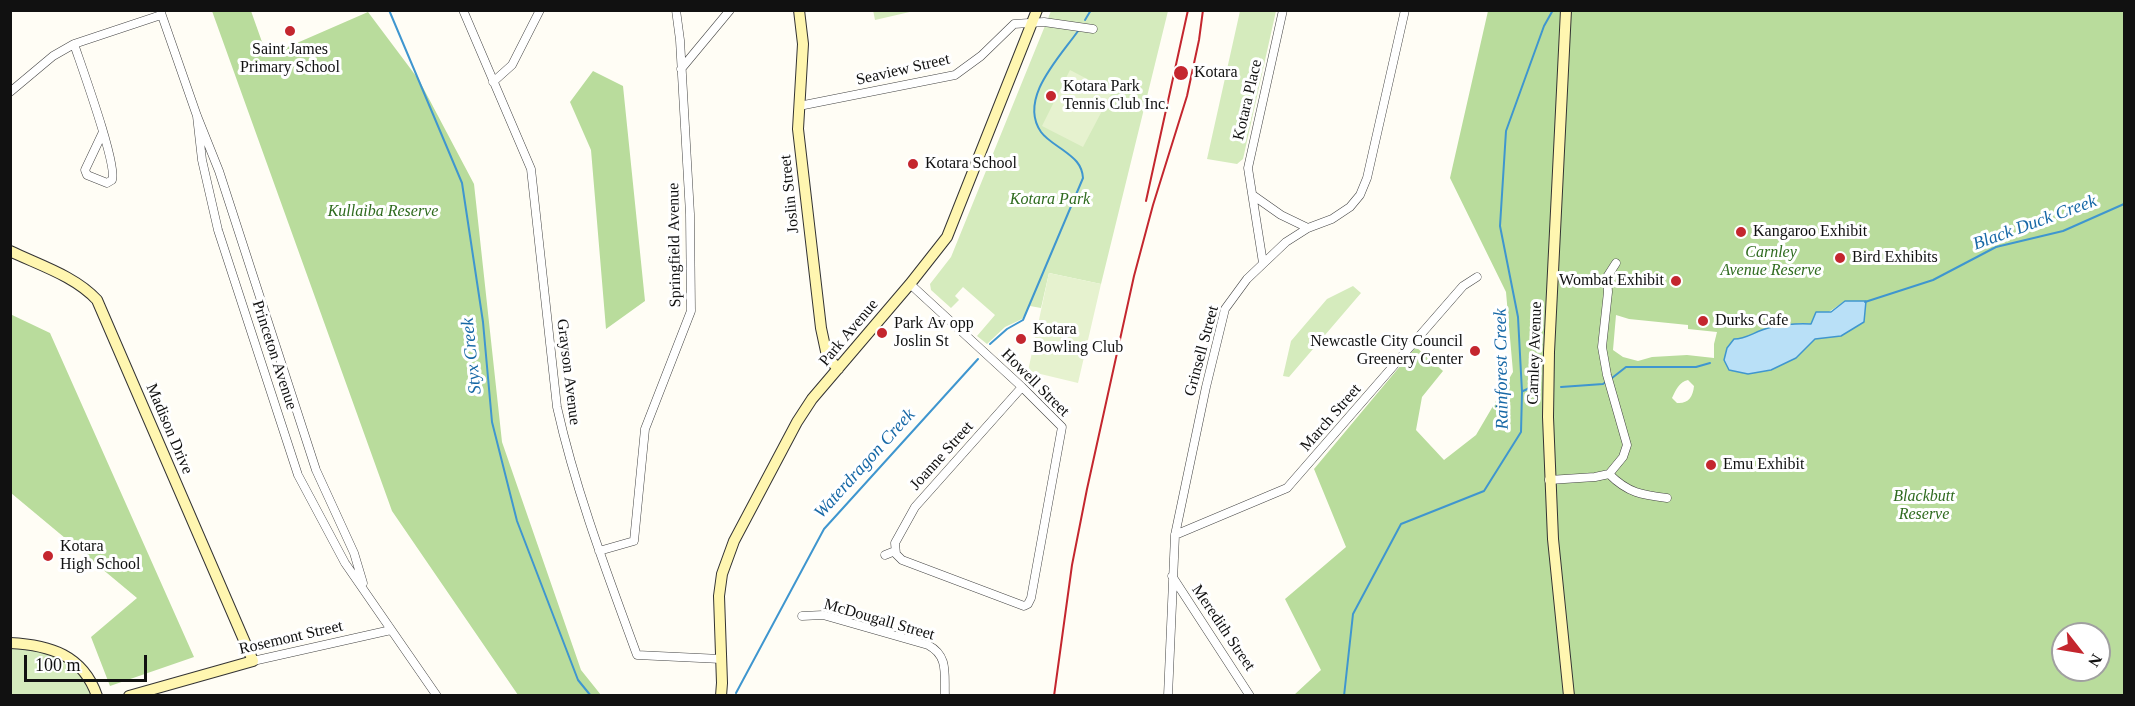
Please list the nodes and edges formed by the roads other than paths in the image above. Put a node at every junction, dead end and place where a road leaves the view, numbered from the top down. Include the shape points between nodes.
1 (463, 10) edge
2 (540, 10) edge
3 (676, 10) edge
4 (730, 10) edge
5 (799, 10) edge
6 (1037, 10) edge
7 (1283, 10) edge
8 (1405, 10) edge
9 (1566, 10) edge
10 (160, 13) edge
11 (1032, 23) junction
12 (1093, 29) dead end
13 (74, 44) junction
14 (681, 69) junction
15 (493, 82) junction
16 (10, 92) edge
17 (799, 106) junction
18 (197, 116) junction
19 (103, 132) junction
20 (1254, 196) junction
21 (1308, 228) junction
22 (10, 251) edge
23 (1263, 263) junction
24 (1616, 263) dead end
25 (1477, 277) dead end
26 (910, 285) junction
27 (838, 369) junction
28 (1022, 387) junction
29 (1609, 474) junction
30 (1550, 480) junction
31 (1667, 498) dead end
32 (1175, 535) junction
33 (599, 551) junction
34 (895, 551) junction
35 (885, 555) dead end
36 (1172, 576) junction
37 (364, 588) junction
38 (802, 616) dead end
39 (391, 630) junction
40 (10, 643) edge
41 (721, 659) junction
42 (253, 661) junction
43 (722, 683) junction
44 (97, 696) edge
45 (129, 696) edge
46 (437, 696) edge
47 (721, 696) edge
48 (727, 696) edge
49 (945, 696) edge
50 (1168, 696) edge
51 (1250, 696) edge
52 (1569, 696) edge

1 - 15 street, Grayson Avenue
2 - 15 street via 512,65
3 - 14 street, Springfield Avenue
4 - 14 street
5 - 17 main road, Joslin Street via 803,44
6 - 11 main road, Park Avenue
7 - 20 street, Kotara Place via 1250,155
8 - 21 street, Grinsell Street via 1364,188 1343,213
9 - 30 main road, Carnley Avenue via 1549,352
10 - 13 street
10 - 18 street, Princeton Avenue
11 - 12 street
11 - 17 street, Seaview Street via 1014,24 955,75
11 - 26 main road, Park Avenue via 951,228
13 - 16 street
13 - 19 street
14 - 33 street, Springfield Avenue via 690,214 691,311 645,429 634,541
15 - 33 street, Grayson Avenue via 531,169 557,407
17 - 27 main road, Joslin Street via 798,129 821,328 827,356
18 - 37 street, Princeton Avenue via 219,171 316,470 354,553
18 - 37 street, Princeton Avenue via 201,160 218,230 298,475 345,563
19 - 19 street via 114,172 107,183 87,175 85,170
20 - 21 street
20 - 23 street, Kotara Place
21 - 23 street, Grinsell Street
22 - 42 main road, Madison Drive via 75,282 97,300
23 - 32 street, Grinsell Street via 1225,309
24 - 29 street via 1606,277 1602,347 1627,445
25 - 32 street, March Street via 1463,286 1287,488
26 - 27 main road, Park Avenue
26 - 28 street, Howell Street
27 - 41 main road, Park Avenue via 797,422 726,560 719,596
28 - 34 street, Joanne Street via 915,507 897,538
28 - 34 street, Howell Street via 1062,427 1028,604 1021,606 902,560
29 - 30 street
29 - 31 street via 1632,492
30 - 52 main road, Carnley Avenue
32 - 36 street, Grinsell Street
33 - 41 street, Grayson Avenue via 637,655
34 - 35 street
36 - 50 street, Grinsell Street
36 - 51 street, Meredith Street
37 - 39 street, Princeton Avenue
38 - 49 street, McDougall Street via 823,615 935,648 944,662
39 - 42 street, Rosemont Street
39 - 46 street, Princeton Avenue
40 - 44 main road via 56,650 77,664 93,683
41 - 43 main road, Park Avenue
42 - 45 main road, Rosemont Street
43 - 47 main road, Park Avenue
43 - 48 main road, Park Avenue

